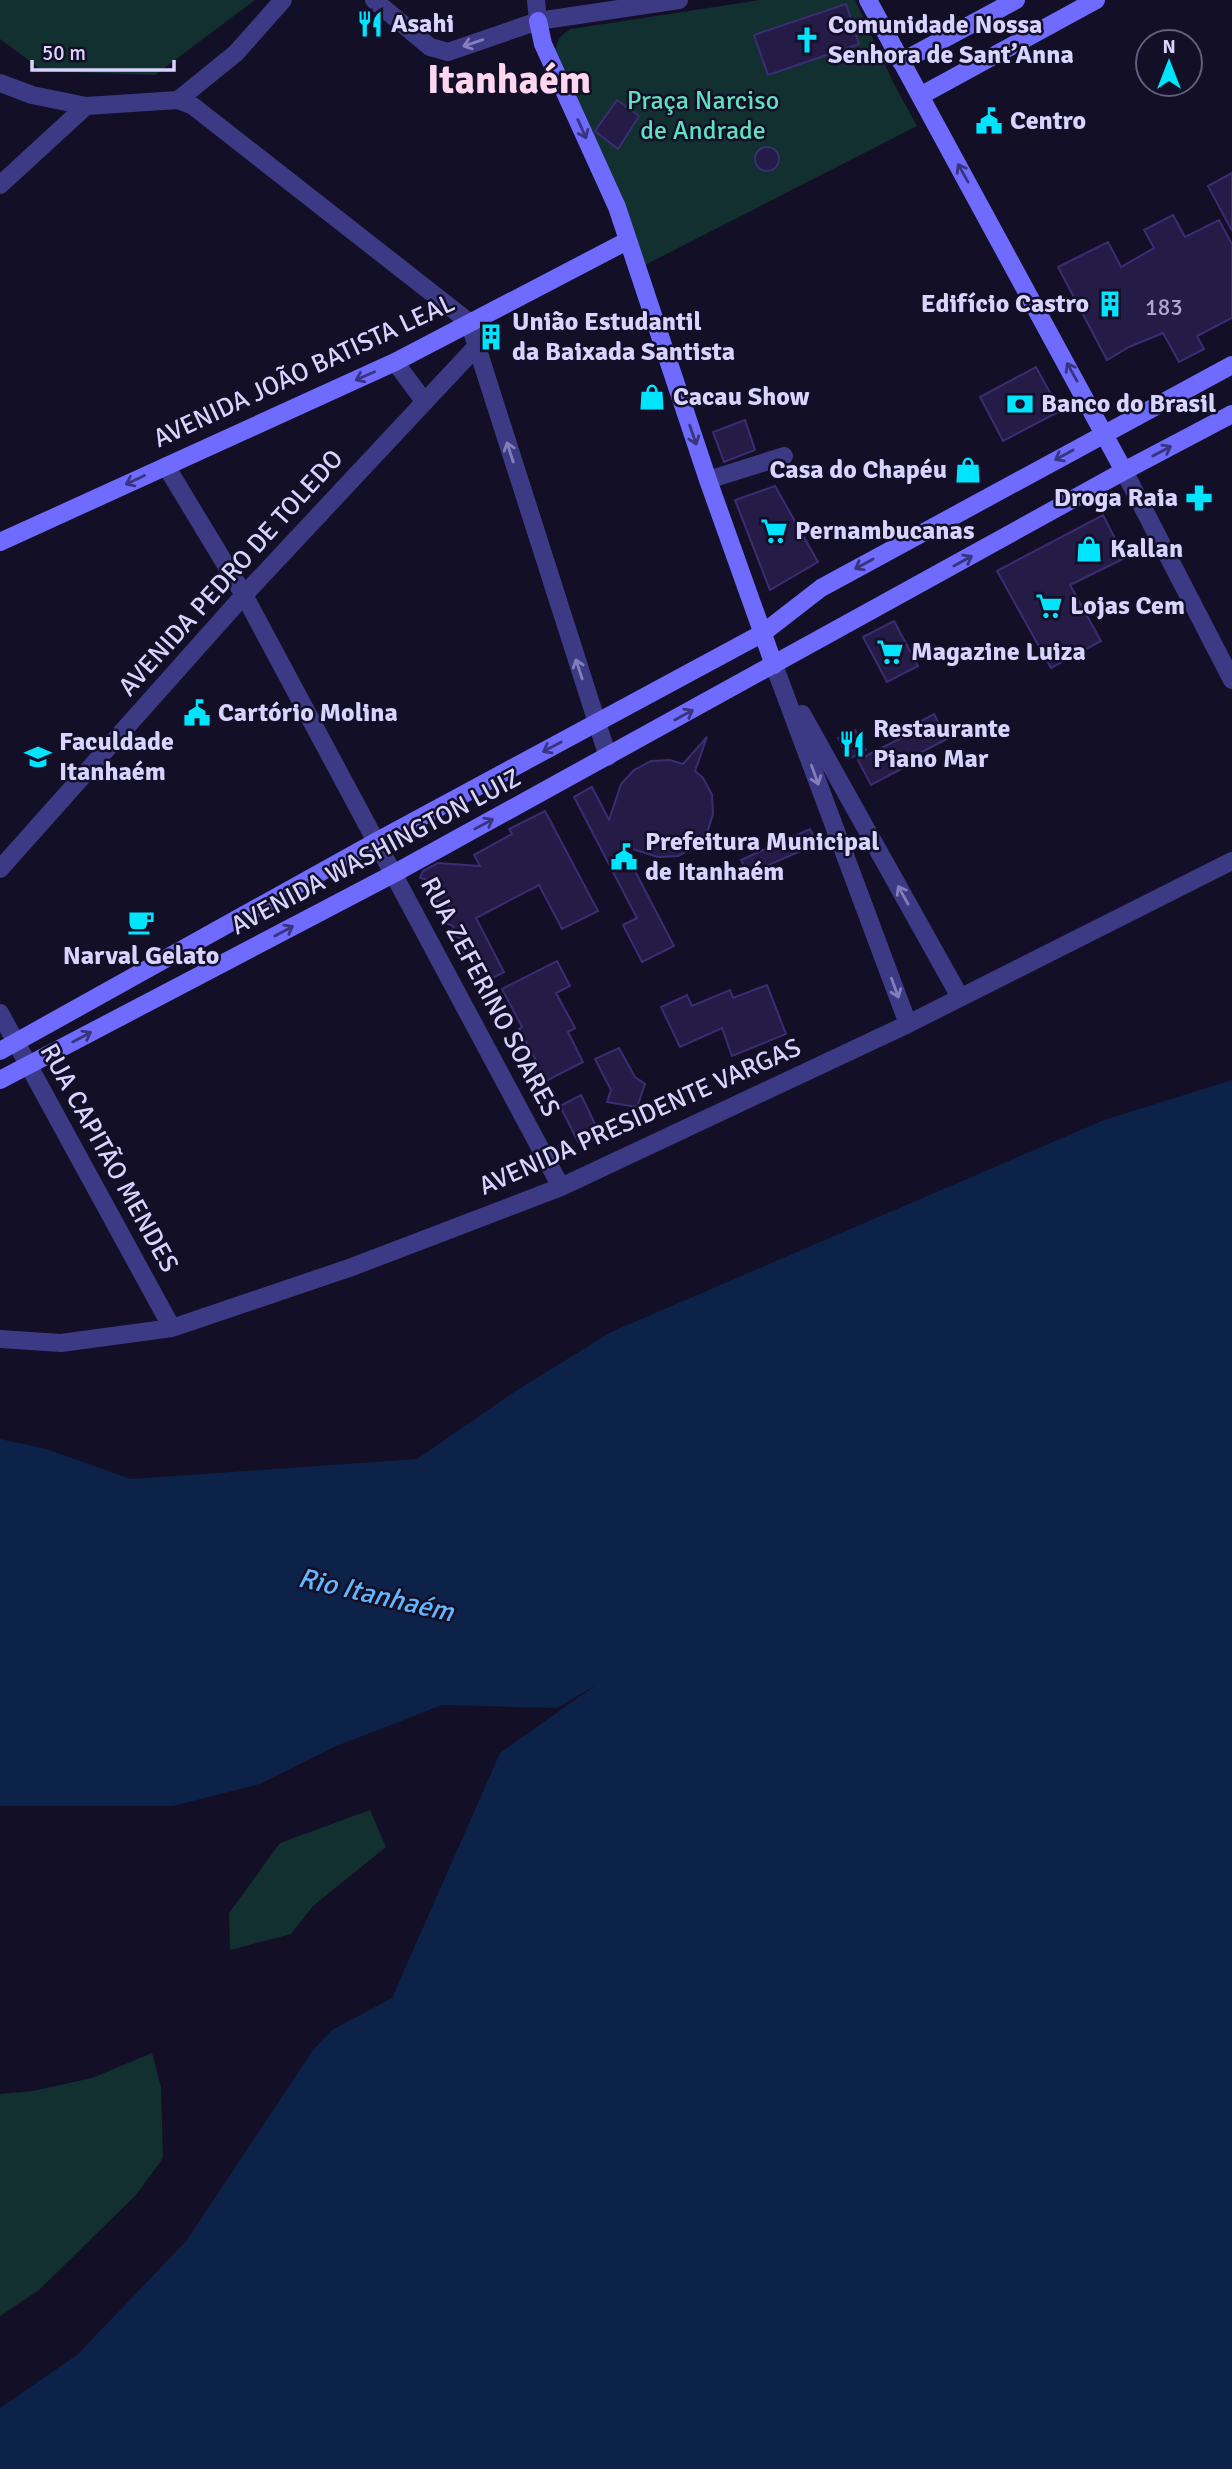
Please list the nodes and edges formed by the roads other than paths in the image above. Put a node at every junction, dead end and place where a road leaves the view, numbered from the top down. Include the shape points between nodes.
1 (283, 0) edge
2 (374, 0) edge
3 (536, 0) edge
4 (679, 0) edge
5 (868, 0) edge
6 (1016, 0) edge
7 (1096, 0) edge
8 (538, 21) junction
9 (901, 62) junction
10 (0, 83) edge
11 (920, 96) junction
12 (178, 100) junction
13 (86, 106) junction
14 (0, 186) edge
15 (627, 242) junction
16 (469, 322) junction
17 (476, 347) junction
18 (394, 362) junction
19 (1232, 365) edge
20 (424, 401) junction
21 (1232, 414) edge
22 (1105, 432) junction
23 (784, 456) dead end
24 (166, 466) junction
25 (1124, 471) junction
26 (708, 480) junction
27 (0, 542) edge
28 (244, 595) junction
29 (763, 633) junction
30 (774, 665) junction
31 (1232, 680) edge
32 (597, 723) junction
33 (608, 757) junction
34 (377, 841) junction
35 (1232, 861) edge
36 (0, 869) edge
37 (394, 873) junction
38 (960, 997) junction
39 (0, 1013) edge
40 (908, 1024) junction
41 (8, 1047) edge
42 (29, 1065) junction
43 (0, 1080) edge
44 (561, 1187) junction
45 (172, 1328) junction
46 (0, 1339) edge

1 - 12 street via 236,53
8 -> 2 street via 448,52 430,47
3 - 8 street
4 - 8 street
5 - 9 main road
6 - 9 main road
7 - 11 main road
8 -> 15 main road via 543,44 617,207
9 - 11 main road
10 - 13 street
22 -> 11 main road
12 - 13 street
12 - 16 street via 193,106
13 - 14 street
15 - 16 main road, AVENIDA JOÃO BATISTA LEAL
15 -> 26 main road
16 - 17 street
16 - 18 main road, AVENIDA JOÃO BATISTA LEAL
17 - 20 street, AVENIDA PEDRO DE TOLEDO
32 -> 17 street
18 - 20 street
18 -> 24 main road, AVENIDA JOÃO BATISTA LEAL
19 - 22 main road, AVENIDA WASHINGTON LUIZ
20 - 28 street, AVENIDA PEDRO DE TOLEDO
25 -> 21 main road, AVENIDA WASHINGTON LUIZ
22 - 25 main road
22 -> 29 main road, AVENIDA WASHINGTON LUIZ via 821,588
23 - 26 street
24 -> 27 main road, AVENIDA JOÃO BATISTA LEAL
24 - 28 street, RUA ZEFERINO SOARES
30 -> 25 main road, AVENIDA WASHINGTON LUIZ
25 - 31 street
26 - 29 main road
28 - 34 street, RUA ZEFERINO SOARES
28 - 36 street, AVENIDA PEDRO DE TOLEDO
29 - 30 main road
29 - 32 main road, AVENIDA WASHINGTON LUIZ
33 -> 30 main road, AVENIDA WASHINGTON LUIZ
38 -> 30 street
30 -> 40 street
32 - 33 street
32 -> 34 main road, AVENIDA WASHINGTON LUIZ
37 -> 33 main road, AVENIDA WASHINGTON LUIZ
34 - 37 street, RUA ZEFERINO SOARES
34 - 41 main road, AVENIDA WASHINGTON LUIZ
35 - 38 street, AVENIDA PRESIDENTE VARGAS
42 -> 37 main road, AVENIDA WASHINGTON LUIZ
37 - 44 street, RUA ZEFERINO SOARES
38 - 40 street, AVENIDA PRESIDENTE VARGAS
39 - 41 street, RUA CAPITÃO MENDES
40 - 44 street, AVENIDA PRESIDENTE VARGAS
41 - 42 street, RUA CAPITÃO MENDES
42 - 43 main road, AVENIDA WASHINGTON LUIZ
42 - 45 street, RUA CAPITÃO MENDES
44 - 45 street, AVENIDA PRESIDENTE VARGAS via 352,1267
45 - 46 street, AVENIDA PRESIDENTE VARGAS via 61,1343

